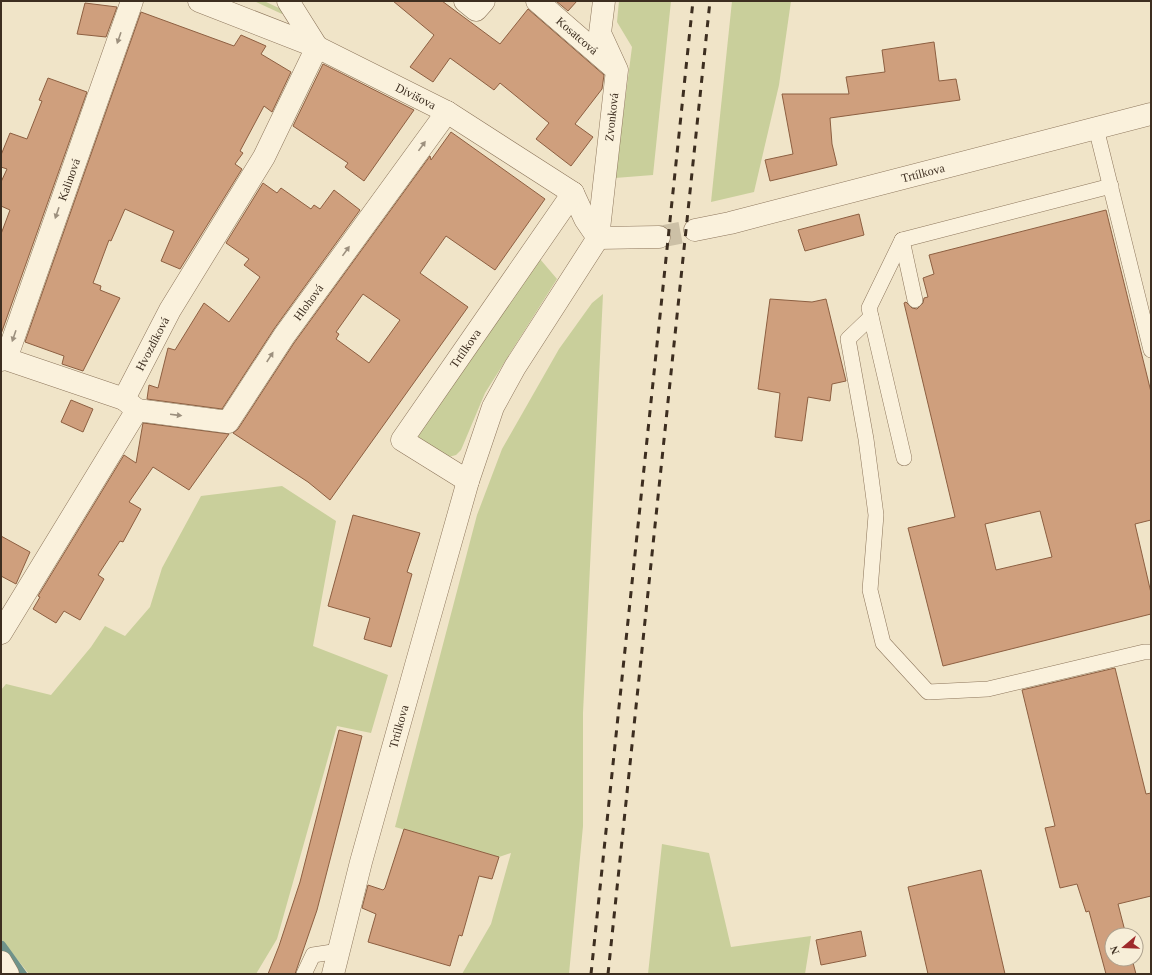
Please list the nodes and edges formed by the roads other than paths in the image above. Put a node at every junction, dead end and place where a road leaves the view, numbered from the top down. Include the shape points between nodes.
1 (132, 1) edge
2 (199, 1) edge
3 (288, 1) edge
4 (465, 1) edge
5 (484, 1) edge
6 (537, 1) edge
7 (604, 1) edge
8 (317, 47) junction
9 (617, 70) junction
10 (447, 112) junction
11 (1151, 114) edge
12 (1096, 128) junction
13 (1111, 186) junction
14 (573, 193) junction
15 (695, 230) tunnel mouth
16 (659, 237) tunnel mouth
17 (598, 238) junction
18 (902, 240) junction
19 (915, 300) dead end
20 (871, 317) junction
21 (1151, 350) edge
22 (3, 359) edge
23 (131, 405) junction
24 (904, 458) dead end
25 (468, 481) junction
26 (1, 633) edge
27 (1151, 652) edge
28 (339, 951) junction
29 (1, 962) edge
30 (8, 974) edge
31 (304, 974) edge
32 (333, 974) edge

1 -> 22 street, Kalinová
2 - 8 street, Divišova
3 - 8 street
4 - 5 street via 476,10
6 - 9 street, Kosatcová
7 - 9 street via 600,33
8 - 10 street, Divišova
8 - 23 street, Hvozdíková via 264,157 170,310
9 - 17 street, Zvonková
10 - 14 street, Divišova
23 -> 10 street, Hlohová via 228,422 284,336
11 - 12 street, Trtílkova
12 - 13 lane
12 - 15 street, Trtílkova
13 - 18 lane
13 - 21 lane
14 - 17 street via 585,219
14 - 25 street, Trtílkova via 402,440
16 - 17 street
17 - 25 street, Trtílkova via 515,367 493,407
18 - 19 lane
18 - 20 lane via 869,308
20 - 24 lane
20 - 27 lane via 848,339 866,439 876,515 870,590 883,643 928,692 988,689 1084,665
22 - 23 street, Hlohová
23 - 26 street, Hvozdíková
25 - 28 street, Trtílkova
28 - 31 lane via 313,955
28 - 32 street, Trtílkova
29 - 30 street

